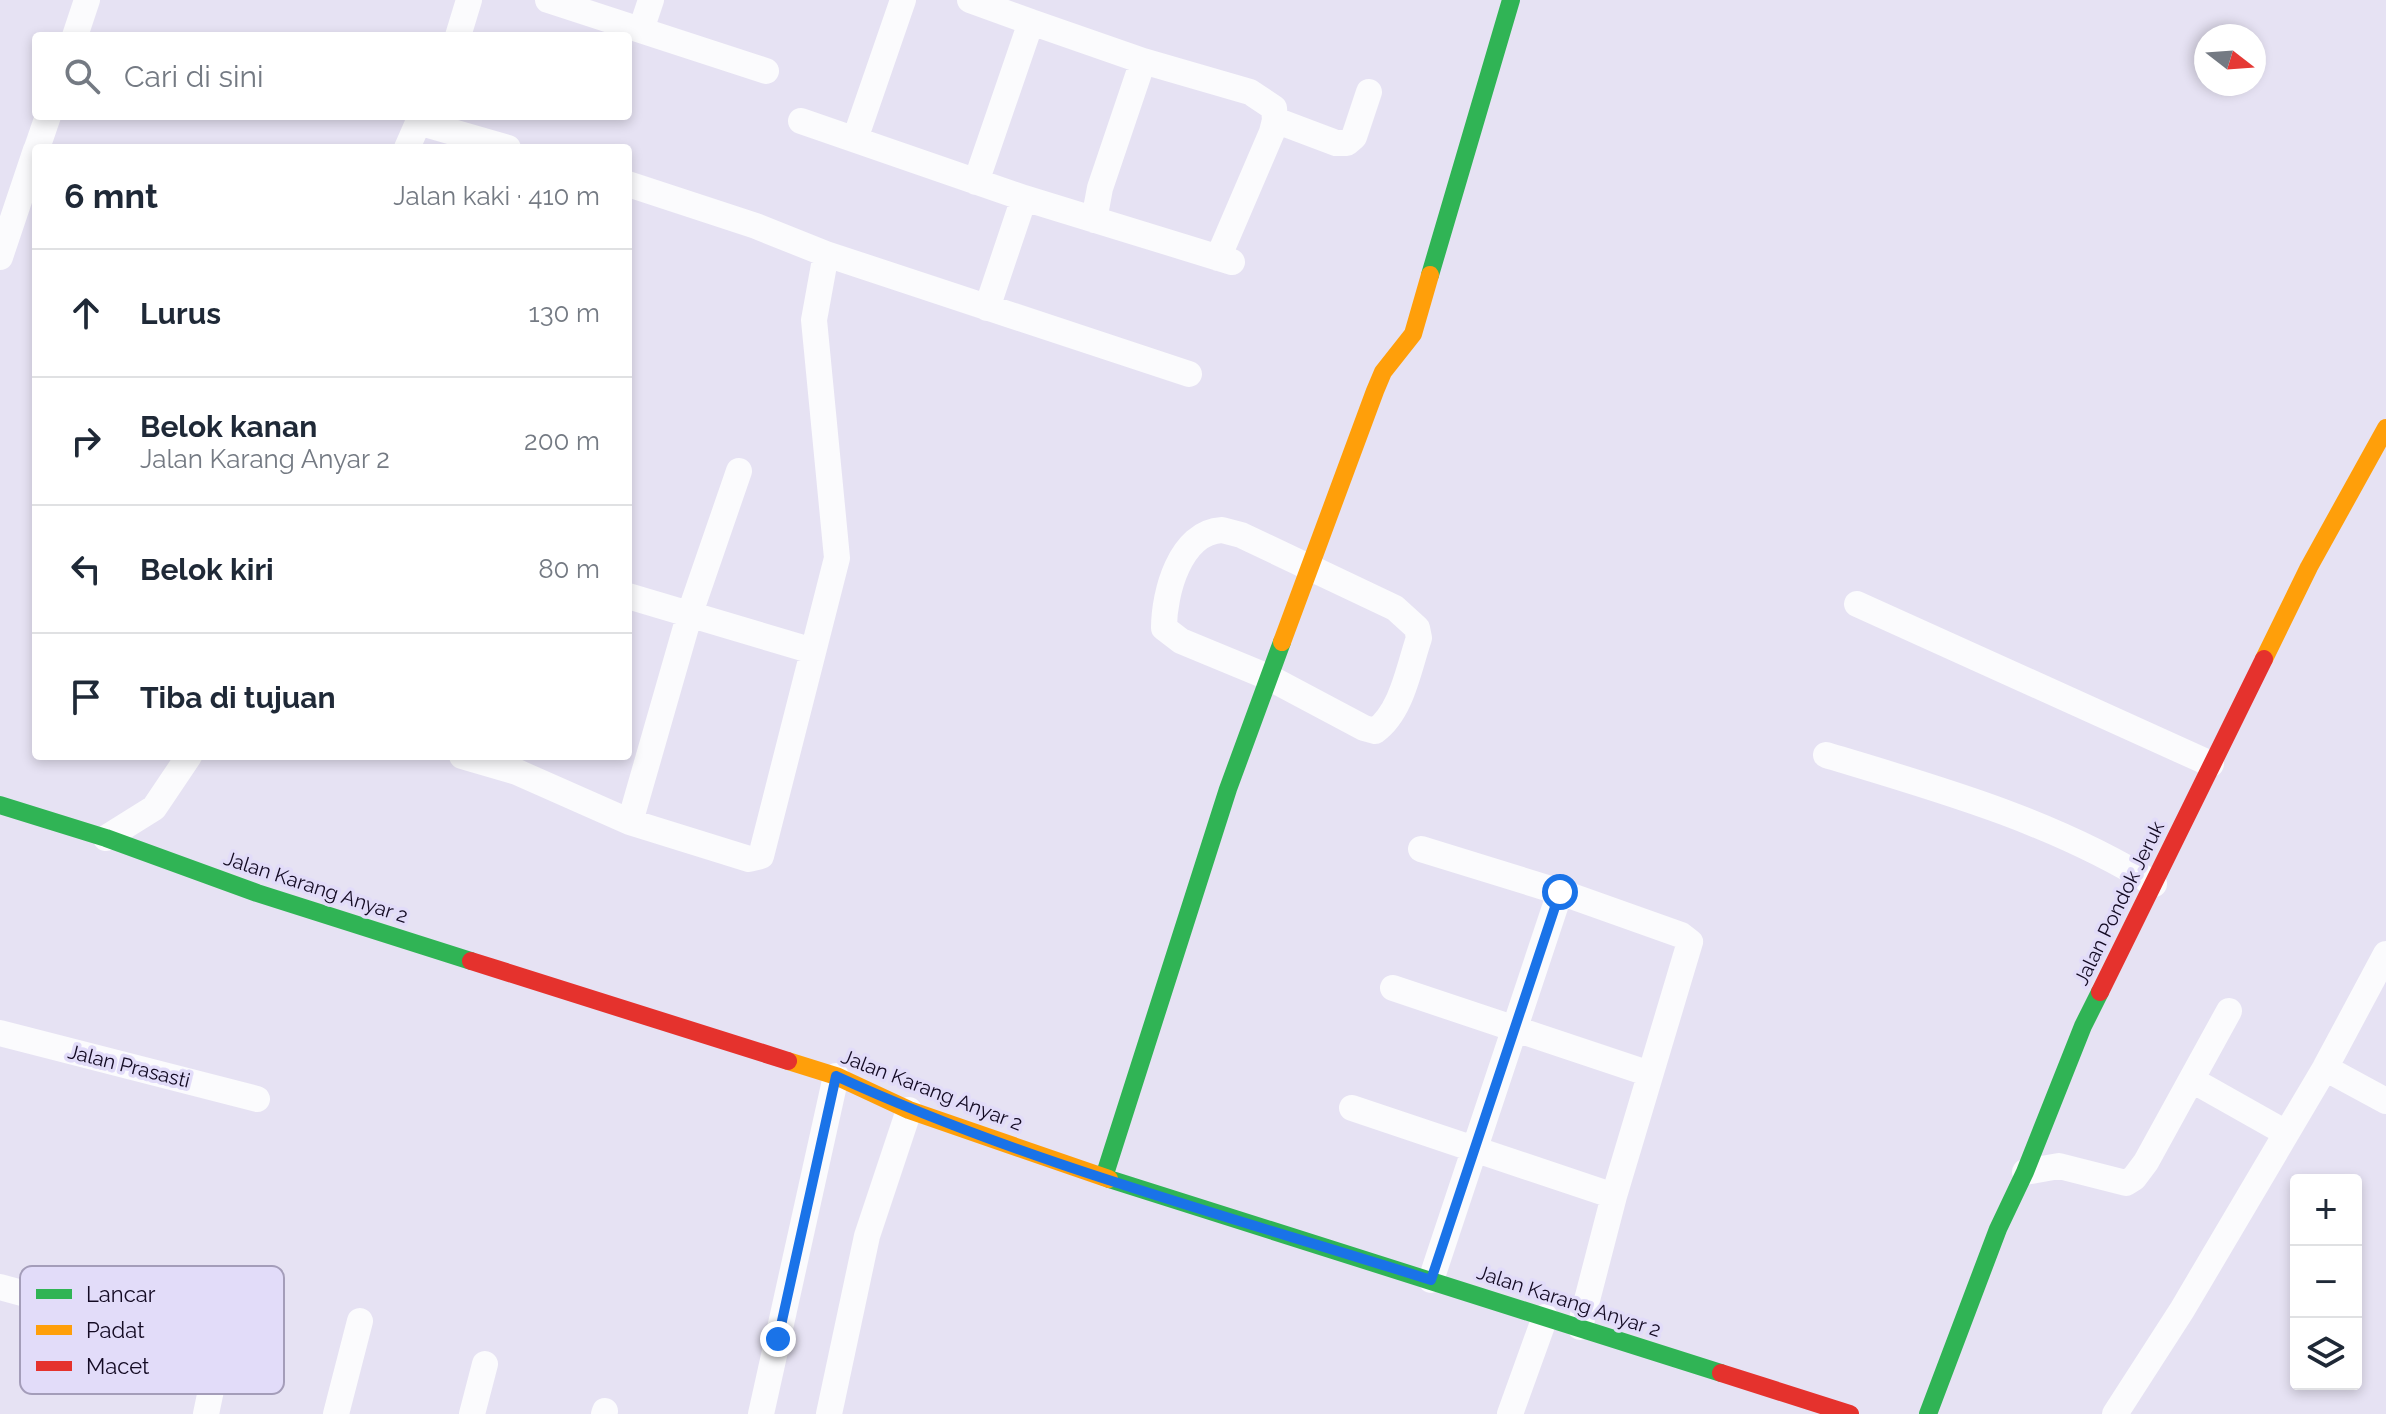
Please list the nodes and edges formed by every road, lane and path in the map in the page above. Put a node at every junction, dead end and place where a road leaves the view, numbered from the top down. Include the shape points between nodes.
1 (87, 0) edge
2 (469, 0) edge
3 (548, 0) edge
4 (651, 0) edge
5 (903, 0) edge
6 (970, 0) edge
7 (1511, 0) edge
8 (1031, 22) junction
9 (641, 30) junction
10 (76, 32) edge
11 (459, 32) edge
12 (1143, 61) junction
13 (766, 71) dead end
14 (1369, 92) dead end
15 (47, 120) edge
16 (420, 120) edge
17 (423, 120) edge
18 (1275, 120) junction
19 (801, 121) dead end
20 (855, 139) junction
21 (38, 144) edge
22 (409, 144) edge
23 (496, 144) edge
24 (32, 161) edge
25 (976, 182) junction
26 (632, 185) edge
27 (1024, 198) junction
28 (1094, 220) junction
29 (826, 254) junction
30 (0, 257) edge
31 (987, 308) junction
32 (1189, 374) dead end
33 (2386, 428) edge
34 (739, 471) dead end
35 (1309, 567) junction
36 (632, 597) edge
37 (1857, 604) dead end
38 (690, 613) junction
39 (813, 651) junction
40 (1268, 677) junction
41 (1826, 755) dead end
42 (186, 760) edge
43 (490, 760) edge
44 (518, 764) edge
45 (2211, 764) junction
46 (0, 805) edge
47 (630, 822) junction
48 (106, 838) junction
49 (1421, 849) dead end
50 (2154, 884) junction
51 (1560, 892) junction
52 (2386, 954) edge
53 (1393, 988) dead end
54 (2229, 1011) dead end
55 (1515, 1029) junction
56 (0, 1033) edge
57 (2325, 1068) junction
58 (1650, 1074) junction
59 (836, 1076) junction
60 (2192, 1080) junction
61 (257, 1099) dead end
62 (2386, 1101) edge
63 (1352, 1108) dead end
64 (909, 1110) junction
65 (2286, 1133) junction
66 (1474, 1149) junction
67 (2025, 1172) junction
68 (1104, 1177) junction
69 (1614, 1196) junction
70 (1431, 1280) junction
71 (0, 1287) edge
72 (20, 1292) edge
73 (1545, 1317) junction
74 (360, 1321) dead end
75 (1580, 1327) junction
76 (485, 1364) dead end
77 (210, 1394) edge
78 (206, 1414) edge
79 (336, 1414) edge
80 (472, 1414) edge
81 (761, 1414) edge
82 (829, 1414) edge
83 (1510, 1414) edge
84 (1850, 1414) edge
85 (1928, 1414) edge
86 (2115, 1414) edge

1 - 10 street
2 - 11 street
3 - 9 street
4 - 9 street
5 - 20 street
6 - 8 street
7 - 35 street via 1413,334 1383,372
8 - 12 street
8 - 25 street
9 - 13 street
12 - 18 street via 1250,92 1274,108
12 - 28 street
14 - 18 street via 1354,137 1347,143
15 - 21 street
16 - 22 street
17 - 23 street
18 - 28 street via 1225,260
19 - 20 street
20 - 25 street
24 - 30 street
25 - 27 street
26 - 29 street
27 - 28 street
27 - 31 street
29 - 31 street
29 - 39 street via 814,320 837,558
31 - 32 street
33 - 45 street, Jalan Pondok Jeruk via 2309,567
34 - 38 street
35 - 40 street
35 - 40 street via 1234,532 1214,531 1194,542 1170,587 1164,628 1170,634
35 - 40 street via 1395,608 1417,628 1419,638 1394,711 1375,731
36 - 38 street
37 - 45 street
38 - 39 street
38 - 47 street
39 - 47 street via 761,856 749,859
40 - 68 street
41 - 50 street via 1966,797 2109,856
42 - 48 street via 154,808
43 - 44 street
44 - 47 street
45 - 50 street, Jalan Pondok Jeruk
46 - 48 street, Jalan Karang Anyar 2
48 - 59 street, Jalan Karang Anyar 2 via 257,893
49 - 51 street
50 - 67 street, Jalan Pondok Jeruk via 2083,1026
51 - 55 street
51 - 58 street via 1690,942
52 - 57 street
53 - 55 street
54 - 60 street
55 - 58 street
55 - 66 street
56 - 61 street, Jalan Prasasti
57 - 62 street
57 - 65 street
58 - 69 street
59 - 64 street, Jalan Karang Anyar 2
59 - 81 street
60 - 65 street
60 - 67 street via 2146,1162 2126,1183 2059,1166
63 - 66 street
64 - 68 street, Jalan Karang Anyar 2
64 - 82 street via 867,1236
65 - 86 street
66 - 69 street
66 - 70 street
67 - 85 street, Jalan Pondok Jeruk
68 - 70 street, Jalan Karang Anyar 2
69 - 75 street
70 - 73 street, Jalan Karang Anyar 2
71 - 72 street
73 - 75 street, Jalan Karang Anyar 2
73 - 83 street
74 - 79 street
75 - 84 street, Jalan Karang Anyar 2
76 - 80 street
77 - 78 street

